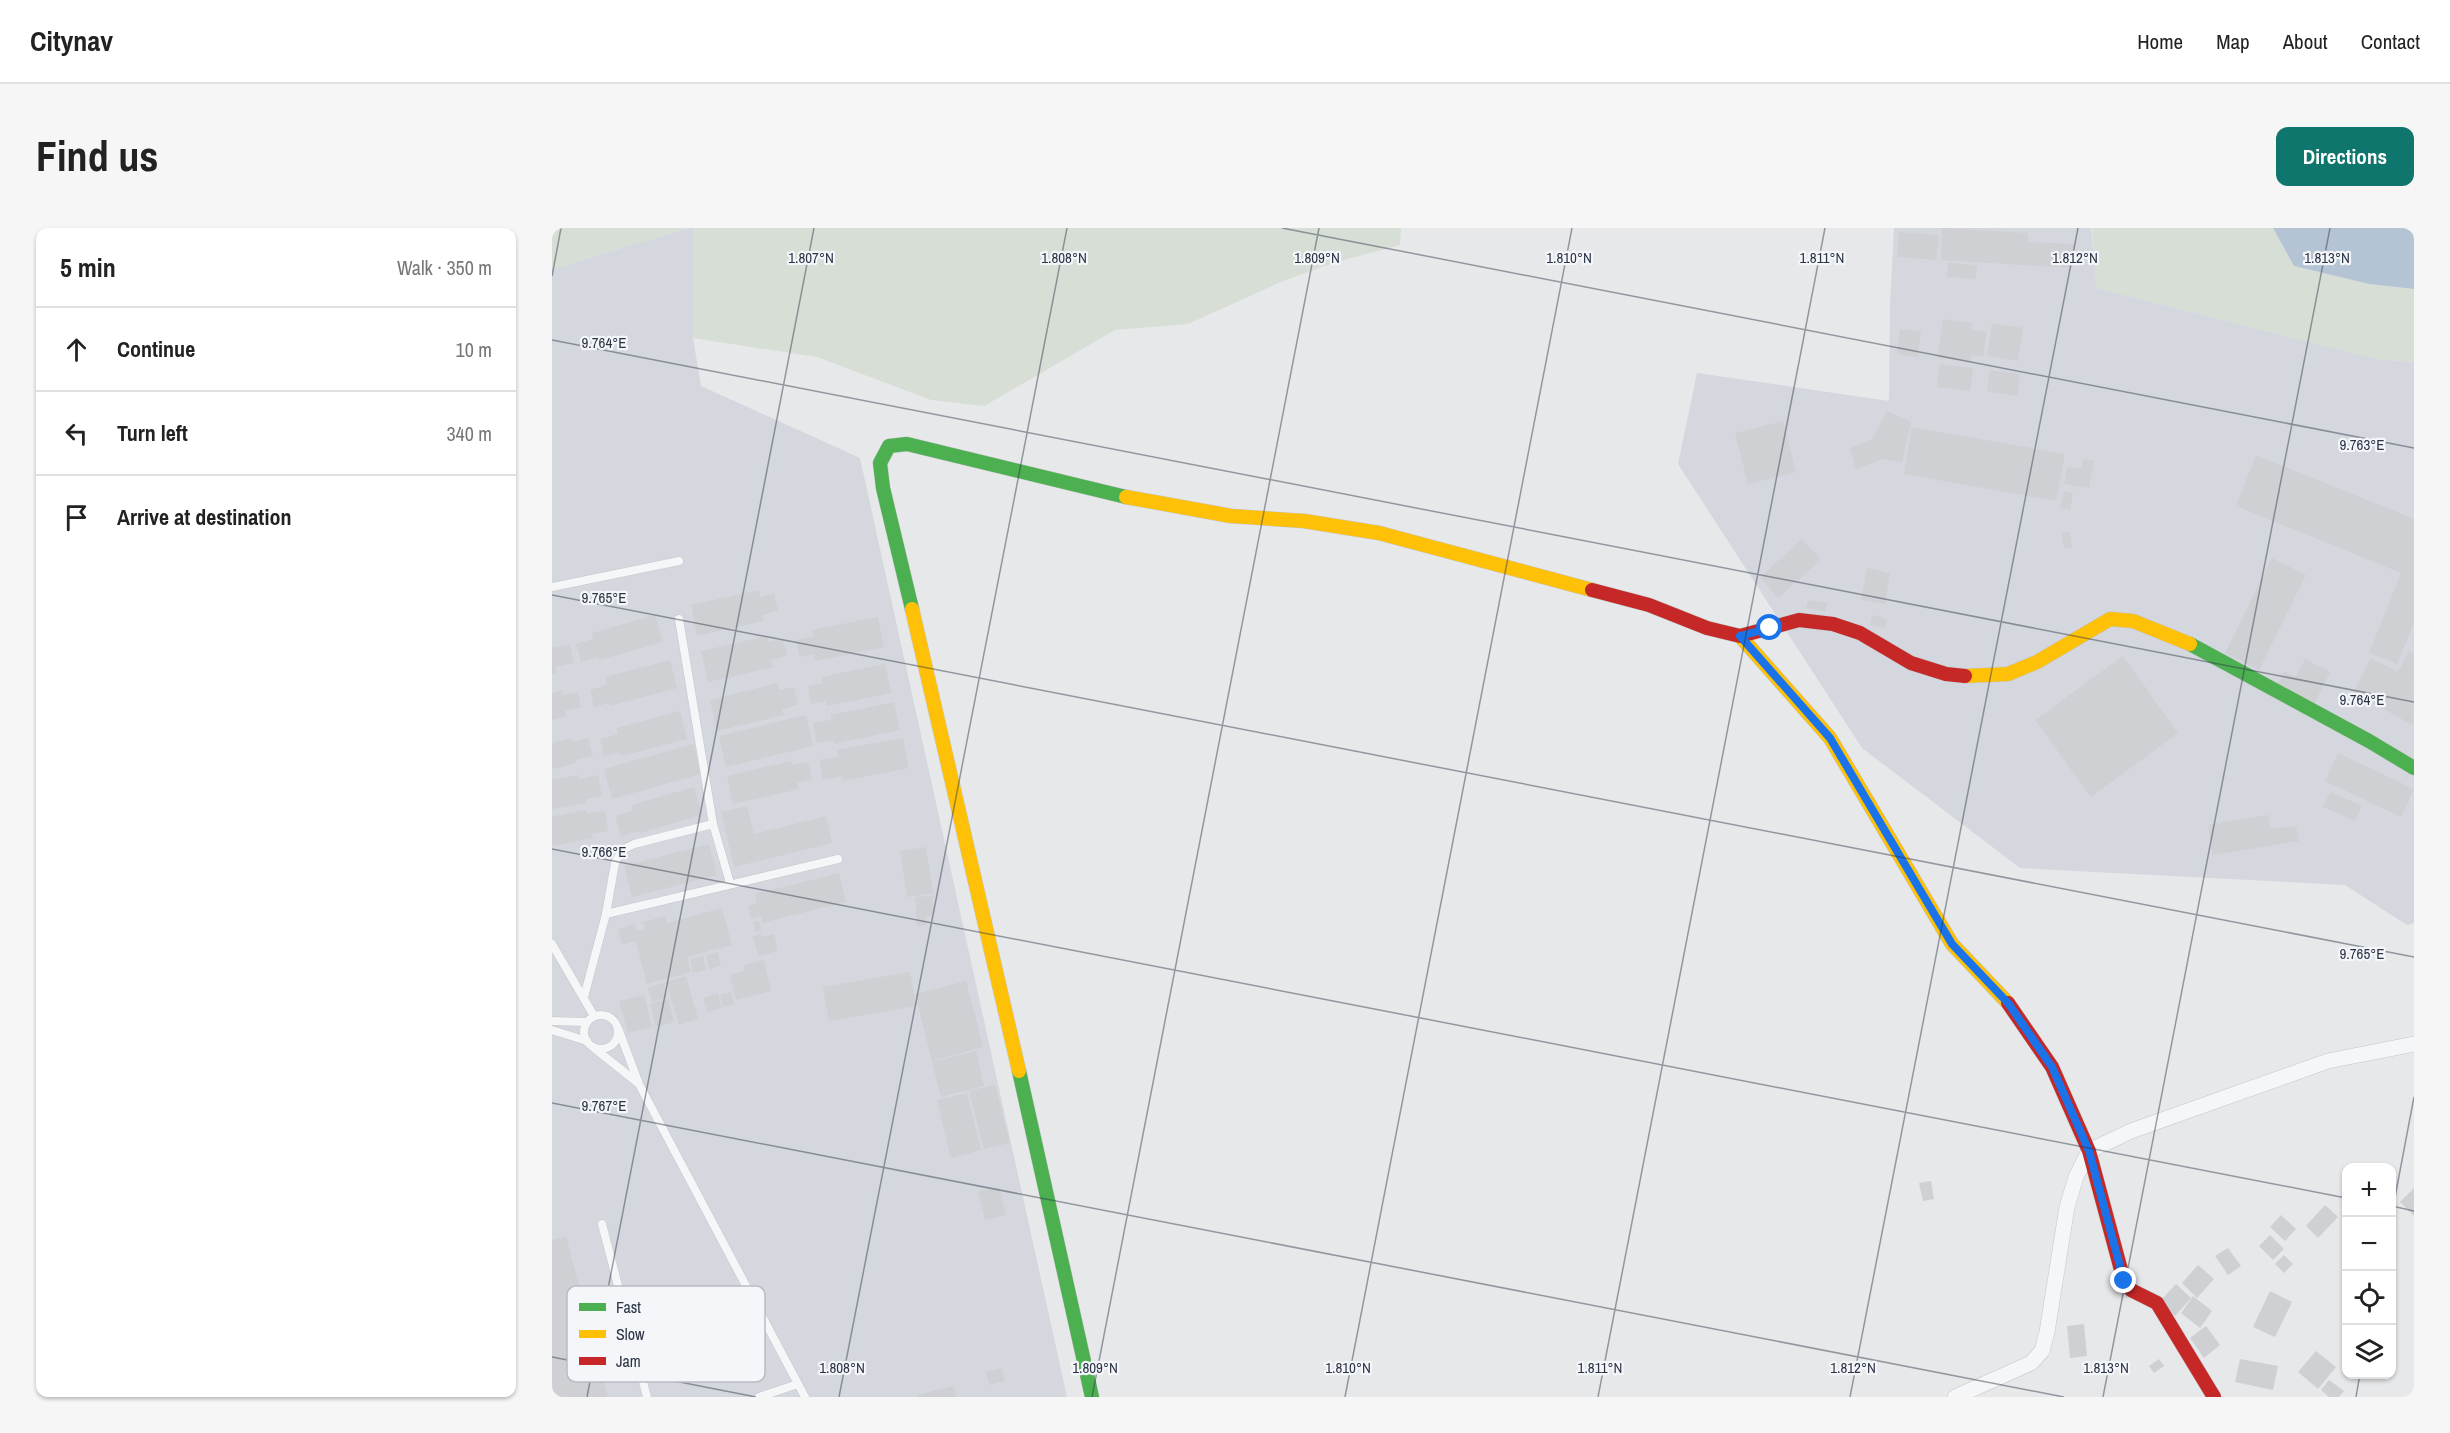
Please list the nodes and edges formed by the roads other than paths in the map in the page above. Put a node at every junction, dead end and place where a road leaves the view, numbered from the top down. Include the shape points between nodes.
1 (679, 561) dead end
2 (552, 587) edge
3 (679, 619) dead end
4 (1740, 636) junction
5 (2414, 768) edge
6 (713, 824) junction
7 (838, 859) dead end
8 (730, 884) junction
9 (606, 914) junction
10 (552, 944) edge
11 (584, 998) junction
12 (594, 1016) junction
13 (552, 1020) edge
14 (587, 1022) junction
15 (618, 1028) junction
16 (552, 1030) edge
17 (589, 1043) junction
18 (2414, 1044) edge
19 (639, 1084) junction
20 (2089, 1151) junction
21 (602, 1224) dead end
22 (618, 1286) edge
23 (746, 1286) edge
24 (765, 1322) edge
25 (643, 1382) edge
26 (798, 1384) junction
27 (647, 1397) edge
28 (759, 1397) edge
29 (805, 1397) edge
30 (1092, 1397) edge
31 (1955, 1397) edge
32 (2214, 1397) edge

1 - 2 lane
3 - 6 lane
4 - 5 street via 1799,620 1833,624 1860,633 1911,663 1972,677 2008,674 2037,662 2110,619 2133,621 2178,637
4 - 20 street via 1830,738 1952,944 2008,1003 2052,1067
4 - 30 street via 1707,628 1649,605 1379,533 1304,521 1231,516 1124,497 907,444 889,446 880,463 883,488
6 - 8 lane
6 - 9 lane via 622,850 615,863
7 - 8 lane
8 - 9 lane
9 - 11 lane
10 - 11 lane
11 - 12 lane
12 - 14 lane
12 - 15 lane via 609,1017
13 - 14 lane
14 - 17 lane via 584,1032
15 - 17 lane via 610,1046 600,1049
15 - 19 lane
16 - 17 lane
17 - 19 lane
18 - 20 street via 2328,1061 2152,1123
19 - 23 lane
20 - 31 street via 2067,1207 2042,1351 2031,1363
20 - 32 street via 2124,1281 2131,1290 2157,1303
21 - 22 lane
24 - 26 lane
25 - 27 lane
26 - 28 lane
26 - 29 lane

